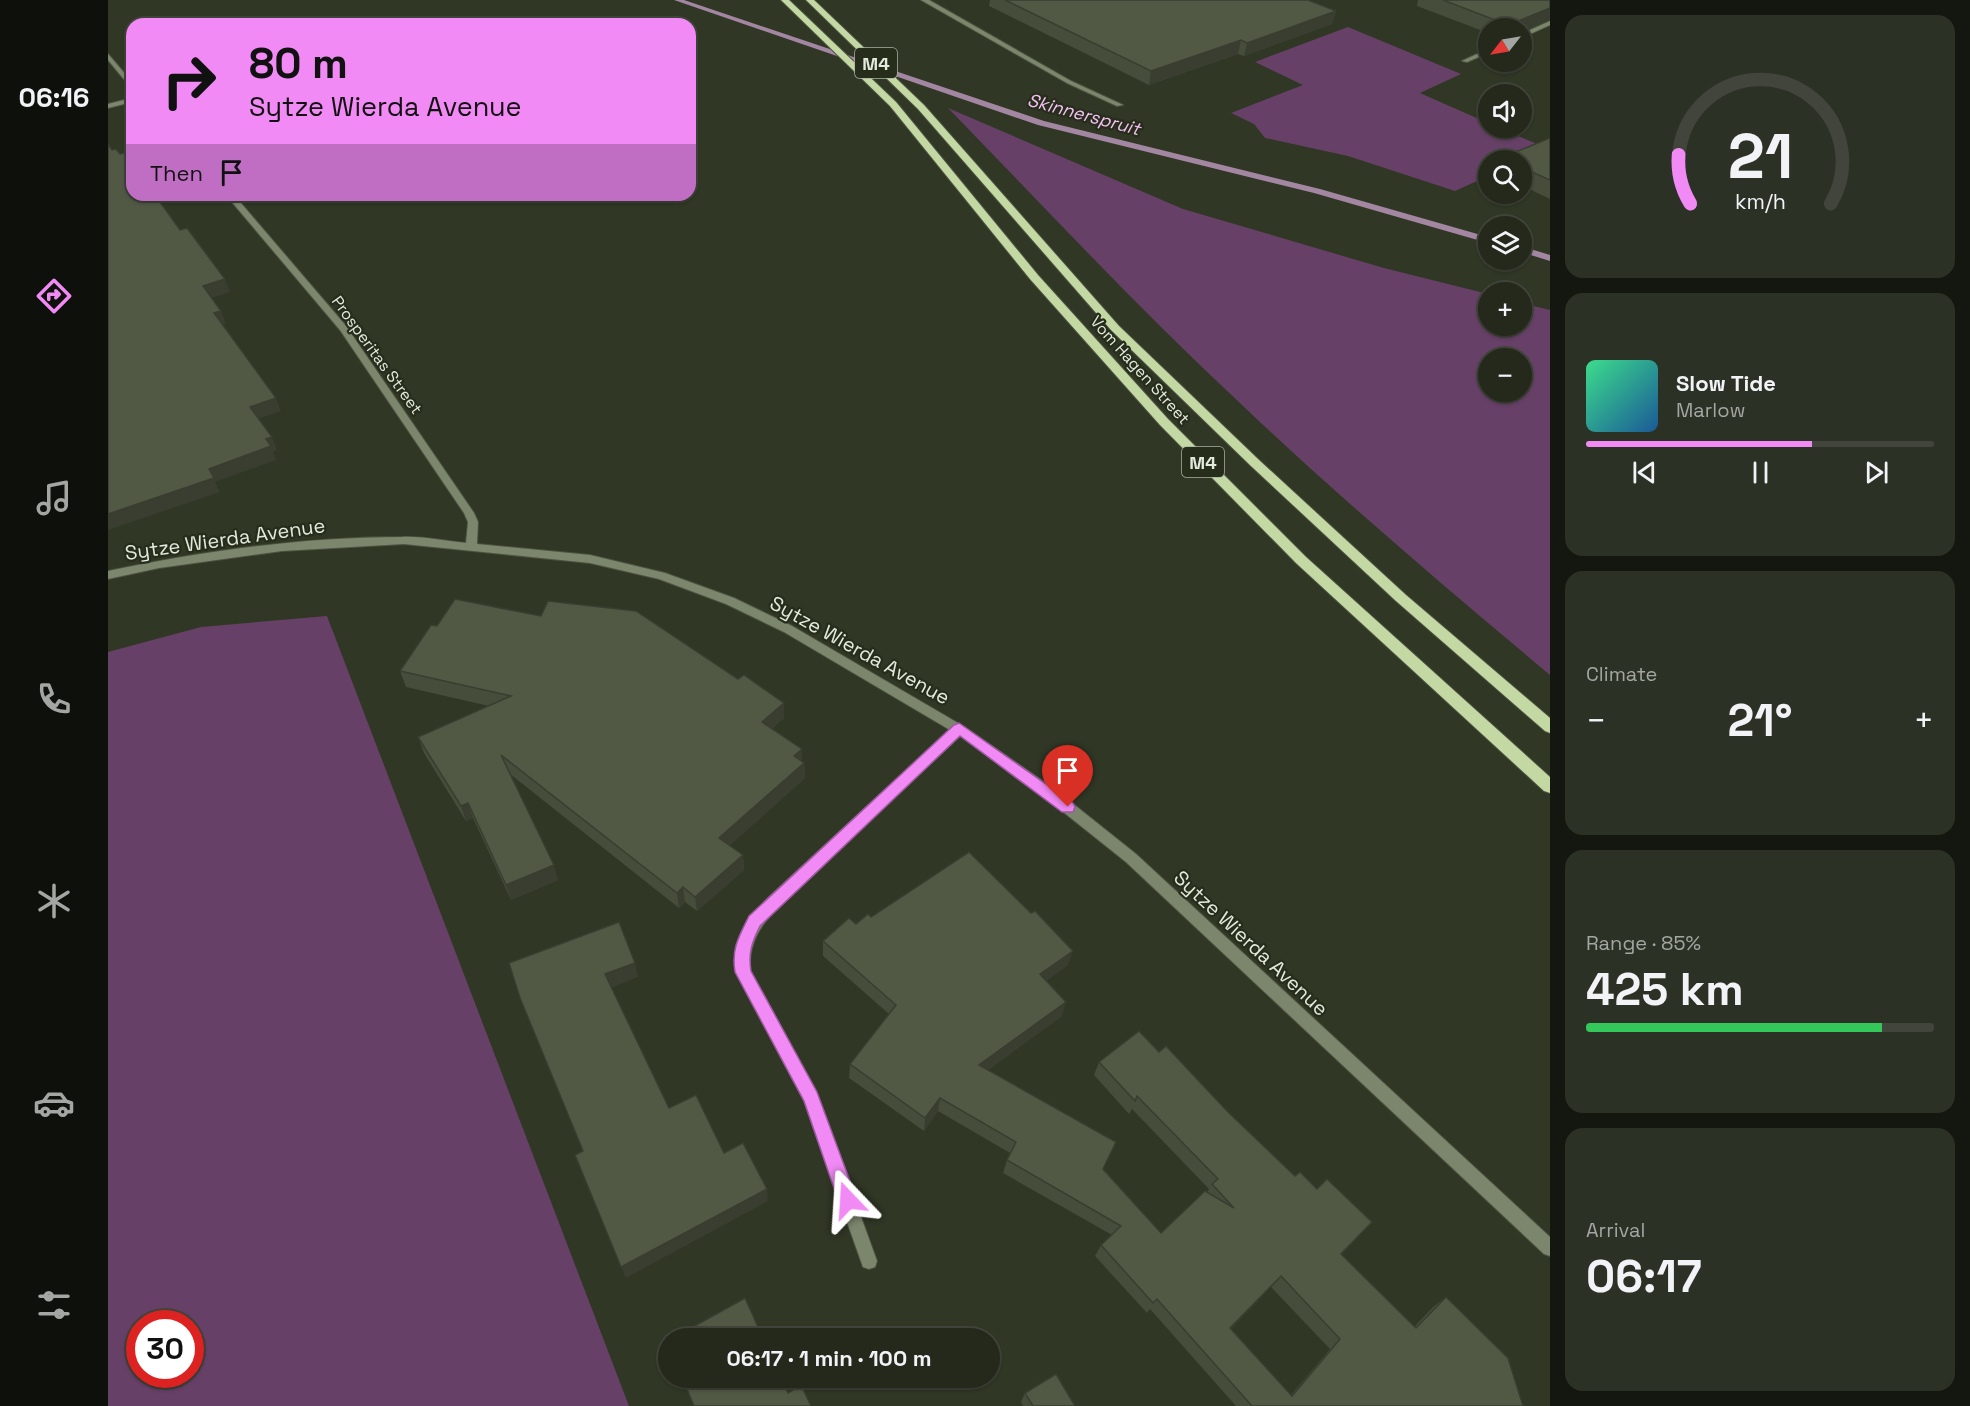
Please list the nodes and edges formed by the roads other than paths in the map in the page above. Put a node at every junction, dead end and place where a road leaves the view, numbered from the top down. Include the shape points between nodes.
1 (785, 0) edge
2 (810, 0) edge
3 (924, 0) edge
4 (1550, 23) edge
5 (1532, 31) edge
6 (1478, 55) edge
7 (108, 56) edge
8 (1465, 61) dead end
9 (126, 79) edge
10 (126, 102) edge
11 (1119, 105) dead end
12 (108, 106) edge
13 (235, 201) edge
14 (471, 546) junction
15 (108, 575) edge
16 (1550, 727) edge
17 (959, 729) junction
18 (1550, 786) edge
19 (1550, 1248) edge
20 (869, 1261) dead end

1 - 18 main road, Vom Hagen Street / M4 via 892,104 1034,278 1164,422 1301,560
2 - 16 main road, Vom Hagen Street / M4 via 921,107 1116,328 1393,590
3 - 11 street via 1069,82
4 - 5 street
6 - 8 street
7 - 9 street
10 - 12 street
13 - 14 street, Prosperitas Street via 343,328 469,513 473,522
14 - 15 street, Sytze Wierda Avenue via 404,540 282,547
14 - 17 street, Sytze Wierda Avenue via 590,559 661,576 730,601 788,629
17 - 19 street, Sytze Wierda Avenue via 1131,858
17 - 20 street via 775,900 755,921 743,944 743,972 811,1098

